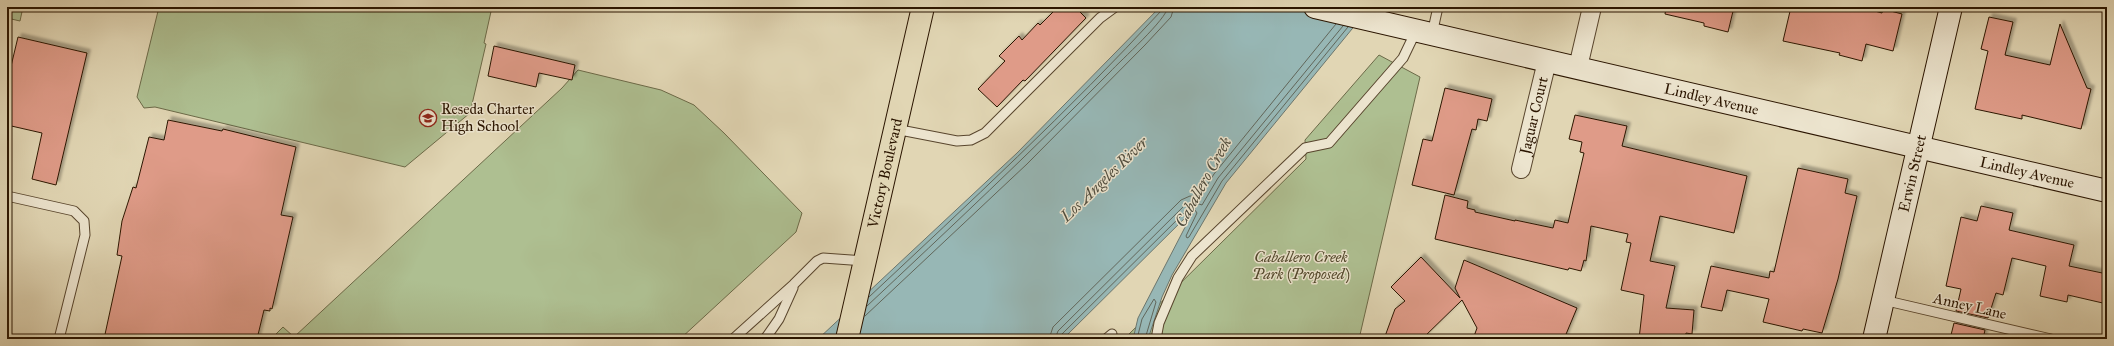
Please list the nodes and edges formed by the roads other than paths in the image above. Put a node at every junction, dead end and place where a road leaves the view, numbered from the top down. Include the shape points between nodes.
1 (923, 7) edge
2 (1115, 7) edge
3 (1315, 7) edge
4 (1438, 7) edge
5 (1592, 7) edge
6 (1951, 7) edge
7 (1419, 31) junction
8 (1548, 61) junction
9 (1578, 67) junction
10 (895, 129) junction
11 (1918, 148) junction
12 (1521, 169) dead end
13 (2107, 191) edge
14 (7, 196) edge
15 (865, 261) junction
16 (794, 284) junction
17 (1883, 300) junction
18 (59, 339) edge
19 (733, 339) edge
20 (765, 339) edge
21 (847, 339) edge
22 (1156, 339) edge
23 (1874, 339) edge
24 (2051, 339) edge

1 - 10 main road, Victory Boulevard
2 - 10 lane via 1100,18 985,133 971,140 957,141
3 - 7 main road, Lindley Avenue
4 - 7 lane
5 - 9 street
6 - 11 main road, Erwin Street
7 - 8 main road, Lindley Avenue
7 - 22 lane via 1403,58 1329,143 1305,148 1192,256 1178,278 1159,323
8 - 9 main road, Lindley Avenue
8 - 12 street, Jaguar Court
9 - 11 main road, Lindley Avenue
10 - 15 main road, Victory Boulevard
11 - 13 main road, Lindley Avenue
11 - 17 main road, Erwin Street
14 - 18 lane via 74,211 84,221 85,235
15 - 16 lane via 823,258
15 - 21 main road, Victory Boulevard
16 - 19 lane
16 - 20 lane via 779,319
17 - 23 main road, Erwin Street
17 - 24 lane, Anney Lane

